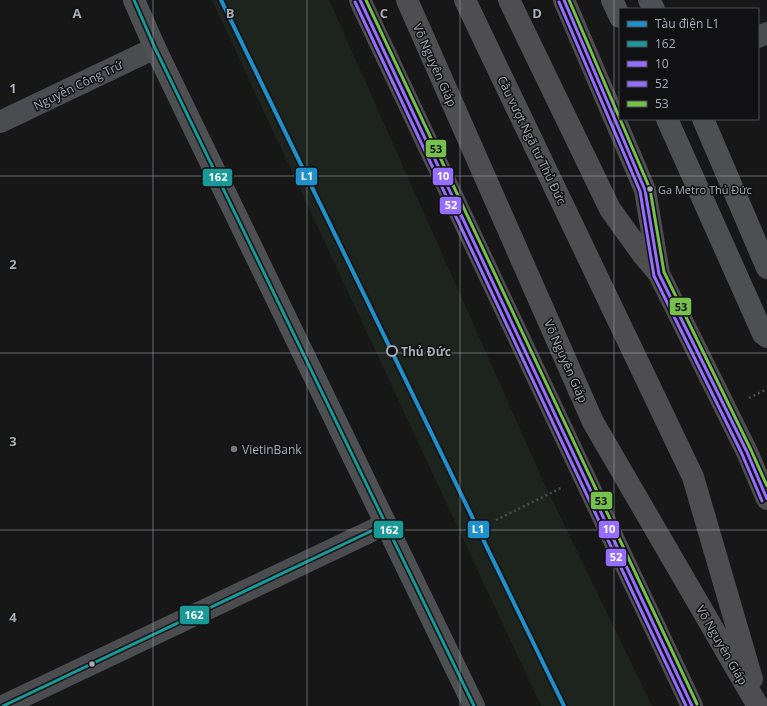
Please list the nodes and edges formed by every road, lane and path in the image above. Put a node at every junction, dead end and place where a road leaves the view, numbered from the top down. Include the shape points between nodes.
1 (134, 0) edge
2 (360, 0) edge
3 (406, 0) edge
4 (465, 0) edge
5 (508, 0) edge
6 (564, 0) edge
7 (612, 0) edge
8 (619, 15) edge
9 (155, 48) junction
10 (666, 120) edge
11 (702, 120) edge
12 (0, 122) edge
13 (767, 268) edge
14 (659, 274) junction
15 (599, 280) joint
16 (767, 337) edge
17 (767, 499) edge
18 (386, 524) junction
19 (3, 706) edge
20 (474, 706) edge
21 (692, 706) edge
22 (759, 706) edge

1 - 9 main road
2 - 21 highway
3 - 22 highway, Võ Nguyên Giáp via 592,422
4 - 15 highway, Cầu vượt Ngã tư Thủ Đức
5 - 14 highway via 610,209
6 - 14 highway via 645,190
7 - 8 main road
9 - 12 street, Nguyễn Công Trứ
9 - 18 main road
10 - 16 main road via 763,334
11 - 13 main road
14 - 17 highway via 747,452
15 - 22 highway, Võ Nguyên Giáp via 693,476
18 - 19 street
18 - 20 main road

